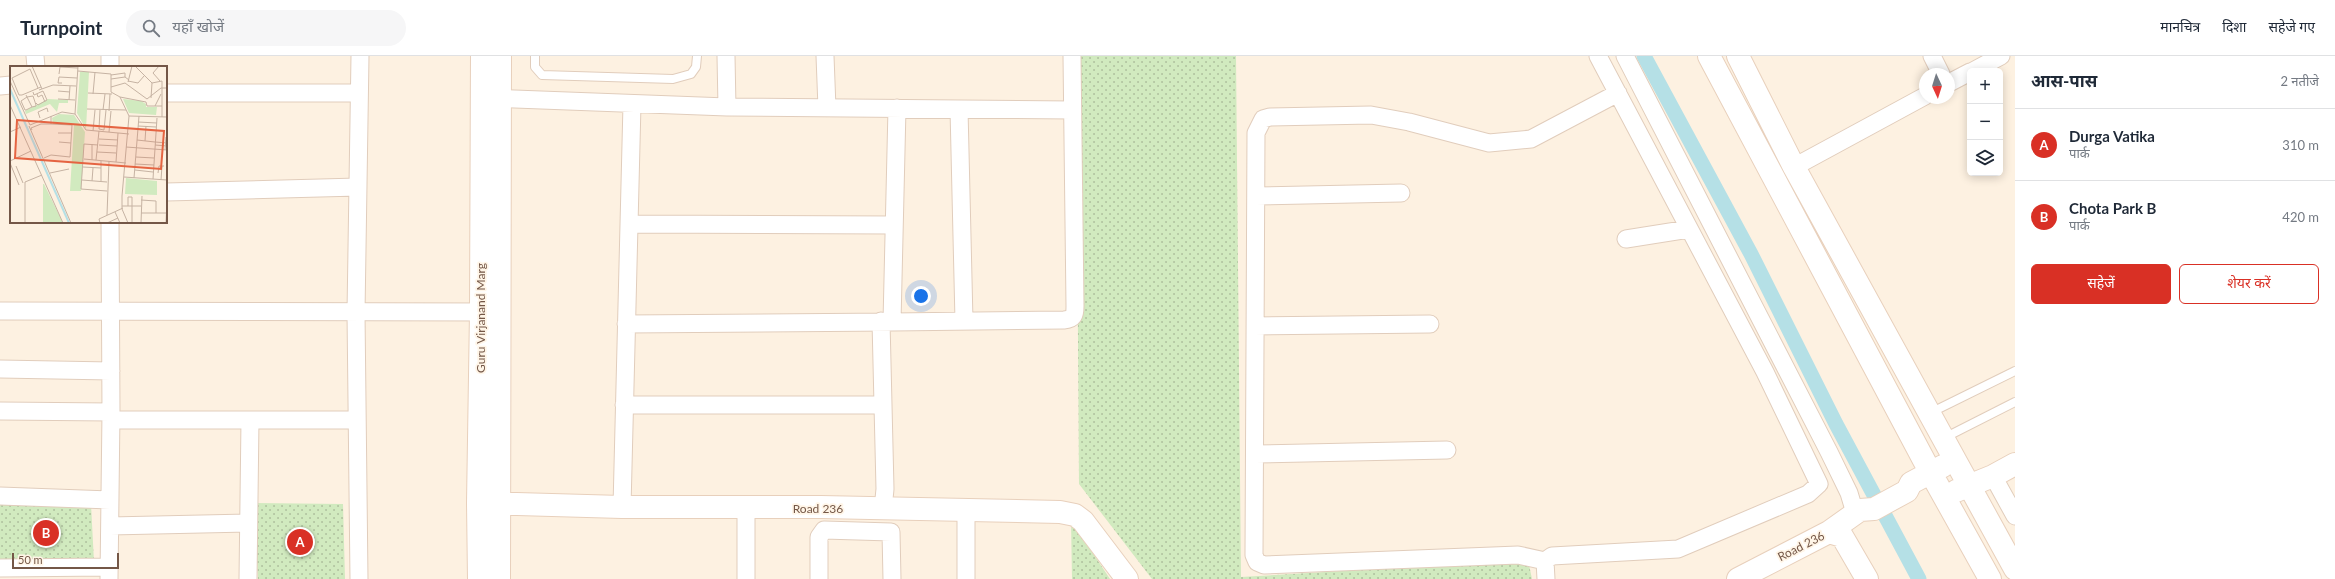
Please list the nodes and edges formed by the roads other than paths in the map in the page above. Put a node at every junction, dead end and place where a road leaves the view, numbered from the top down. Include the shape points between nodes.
1 (35, 56) edge
2 (360, 56) edge
3 (482, 56) edge
4 (500, 56) edge
5 (535, 56) edge
6 (697, 56) edge
7 (726, 56) edge
8 (825, 56) edge
9 (1072, 56) edge
10 (1598, 56) edge
11 (1625, 56) edge
12 (1709, 56) edge
13 (1738, 56) edge
14 (1932, 56) edge
15 (2001, 56) edge
16 (36, 66) edge
17 (1938, 68) edge
18 (1978, 68) edge
19 (1967, 74) edge
20 (1955, 80) edge
21 (10, 85) edge
22 (0, 86) edge
23 (167, 93) edge
24 (359, 93) junction
25 (1618, 93) junction
26 (490, 98) junction
27 (1919, 99) edge
28 (632, 104) junction
29 (727, 107) junction
30 (827, 108) junction
31 (896, 108) junction
32 (959, 109) junction
33 (1072, 110) junction
34 (1794, 167) junction
35 (358, 187) junction
36 (167, 192) edge
37 (1401, 193) dead end
38 (1256, 196) junction
39 (110, 223) edge
40 (629, 224) junction
41 (894, 225) junction
42 (1689, 228) junction
43 (1626, 239) dead end
44 (0, 311) edge
45 (111, 311) junction
46 (490, 312) junction
47 (356, 313) junction
48 (964, 321) junction
49 (887, 322) junction
50 (626, 324) junction
51 (1430, 324) dead end
52 (1255, 326) junction
53 (0, 369) edge
54 (2015, 370) edge
55 (111, 371) junction
56 (2015, 402) edge
57 (624, 405) junction
58 (881, 405) junction
59 (0, 411) edge
60 (1929, 414) junction
61 (111, 416) junction
62 (250, 420) junction
63 (357, 420) junction
64 (1942, 439) junction
65 (1447, 450) dead end
66 (1255, 454) junction
67 (1954, 460) junction
68 (2015, 464) edge
69 (1931, 473) junction
70 (1993, 476) junction
71 (1968, 486) junction
72 (0, 496) edge
73 (1944, 496) junction
74 (110, 500) junction
75 (478, 503) junction
76 (499, 504) junction
77 (622, 507) junction
78 (1865, 507) junction
79 (746, 508) junction
80 (883, 509) junction
81 (966, 510) junction
82 (2015, 516) edge
83 (248, 523) junction
84 (110, 526) junction
85 (1830, 532) junction
86 (1545, 561) junction
87 (0, 568) edge
88 (2015, 569) edge
89 (109, 573) edge
90 (1751, 576) edge
91 (248, 579) edge
92 (359, 579) edge
93 (479, 579) edge
94 (499, 579) edge
95 (746, 579) edge
96 (819, 579) edge
97 (892, 579) edge
98 (966, 579) edge
99 (1127, 579) edge
100 (1546, 579) edge
101 (1867, 579) edge
102 (1990, 579) edge

1 - 16 street
2 - 24 street
3 - 26 street, Guru Virjanand Marg
4 - 26 street, Guru Virjanand Marg
5 - 6 lane via 535,67 542,75 673,79 691,74 696,67
7 - 29 street
8 - 30 street
9 - 33 street
10 - 25 street
11 - 78 street via 1709,215 1849,493
12 - 69 street
13 - 34 street
14 - 17 street
15 - 18 street
19 - 20 street
21 - 22 street
23 - 24 street
24 - 35 street
25 - 38 street via 1531,139 1506,143 1489,143 1371,115 1266,118 1259,123 1256,133
25 - 42 street
26 - 28 street
26 - 46 street, Guru Virjanand Marg
27 - 34 street
28 - 29 street
28 - 40 street
29 - 30 street
30 - 31 street
31 - 32 street
31 - 41 street
32 - 33 street
32 - 48 street
33 - 48 street via 1076,306 1074,316 1064,320
34 - 60 street
35 - 36 street
35 - 47 street
37 - 38 street
38 - 52 street
39 - 45 street
40 - 41 street
40 - 50 street
41 - 49 street
42 - 43 street
42 - 86 street via 1772,386 1819,481 1818,487 1800,498 1678,548 1562,555 1552,556
44 - 45 street
45 - 47 street
45 - 55 street
46 - 47 street
46 - 75 street, Guru Virjanand Marg
46 - 76 street, Guru Virjanand Marg
47 - 63 street
48 - 49 street
49 - 50 street
49 - 58 street
50 - 57 street
51 - 52 street
52 - 66 street
53 - 55 street
54 - 60 lane
55 - 61 street
56 - 64 lane
57 - 58 street
57 - 77 street
58 - 80 street via 885,489
59 - 61 street
60 - 64 street
61 - 62 street
61 - 74 street
62 - 63 street
62 - 83 street
63 - 92 street
64 - 67 street
65 - 66 street
66 - 86 street via 1254,554 1260,564 1518,555
67 - 69 street
67 - 71 street
68 - 70 street
69 - 73 street
69 - 78 street
70 - 71 street
70 - 82 street
71 - 73 street
71 - 88 street
72 - 74 street
73 - 102 street
74 - 84 street
75 - 76 street, Road 236
75 - 93 street, Guru Virjanand Marg
76 - 77 street, Road 236
76 - 94 street, Guru Virjanand Marg
77 - 79 street, Road 236
78 - 85 street
79 - 80 street, Road 236
79 - 95 street
80 - 81 street, Road 236
81 - 98 street
81 - 99 street, Road 236 via 1060,512 1075,515 1083,521
83 - 84 street
83 - 91 street
84 - 89 street
85 - 90 street, Road 236
85 - 101 street, Road 236 via 1842,536
86 - 100 street
87 - 89 street
96 - 97 street via 819,537 824,530 890,532

